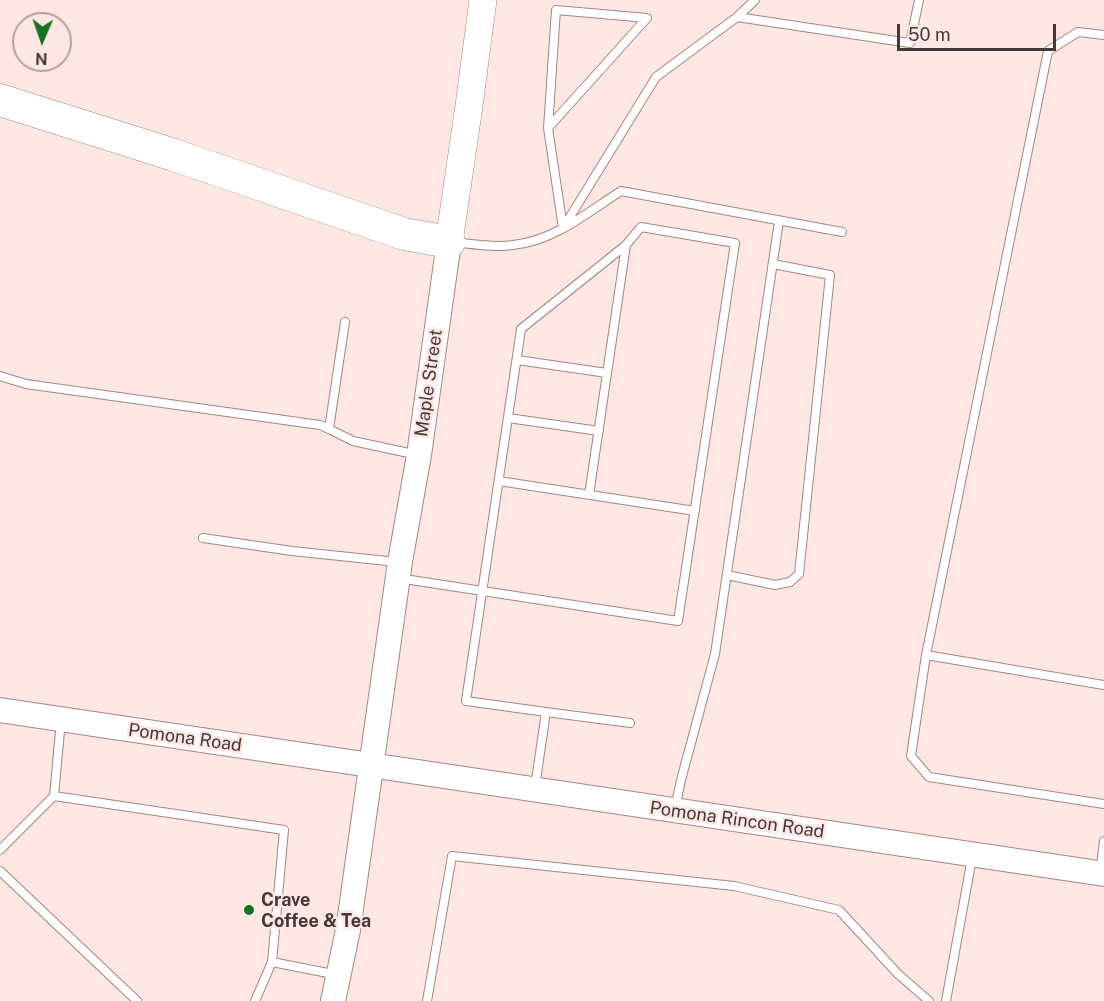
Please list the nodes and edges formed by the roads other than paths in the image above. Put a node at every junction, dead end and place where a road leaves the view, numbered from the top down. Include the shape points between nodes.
1 (483, 0) edge
2 (755, 0) edge
3 (919, 0) edge
4 (737, 17) junction
5 (1104, 35) edge
6 (0, 100) edge
7 (548, 129) junction
8 (779, 221) junction
9 (563, 228) junction
10 (842, 232) dead end
11 (449, 242) junction
12 (626, 245) junction
13 (773, 264) junction
14 (345, 322) dead end
15 (517, 360) junction
16 (607, 373) junction
17 (0, 376) edge
18 (508, 418) junction
19 (329, 429) junction
20 (599, 431) junction
21 (419, 455) junction
22 (499, 481) junction
23 (590, 495) junction
24 (695, 510) junction
25 (203, 538) dead end
26 (399, 570) junction
27 (727, 575) junction
28 (482, 591) junction
29 (926, 655) junction
30 (1104, 685) edge
31 (0, 710) edge
32 (546, 712) junction
33 (61, 719) junction
34 (630, 723) dead end
35 (371, 765) junction
36 (535, 790) junction
37 (54, 796) junction
38 (1104, 804) edge
39 (675, 810) junction
40 (1104, 841) edge
41 (0, 850) edge
42 (972, 854) junction
43 (0, 871) edge
44 (1102, 873) edge
45 (272, 963) junction
46 (338, 975) junction
47 (137, 1001) edge
48 (255, 1001) edge
49 (333, 1001) edge
50 (427, 1001) edge
51 (929, 1001) edge
52 (946, 1001) edge

1 - 11 main road, Maple Street
2 - 4 lane
3 - 4 lane via 910,43
4 - 9 lane via 656,77
5 - 29 lane via 1078,32 1048,51
6 - 11 highway via 404,234
7 - 7 lane via 555,10 648,18 563,111
7 - 9 lane
8 - 9 lane via 621,190
8 - 10 lane
8 - 13 lane
9 - 11 lane via 513,246
11 - 21 main road, Maple Street
12 - 15 lane via 521,329
12 - 16 lane
12 - 24 lane via 641,227 735,243
13 - 27 lane
13 - 27 lane via 830,275 799,574 790,582 775,585
14 - 19 lane
15 - 16 lane
15 - 18 lane
16 - 20 lane
17 - 19 lane via 26,384 320,424
18 - 20 lane
18 - 22 lane
19 - 21 lane via 353,441
20 - 23 lane
21 - 26 main road, Maple Street
22 - 23 lane
22 - 28 lane
23 - 24 lane
24 - 28 lane via 678,621
25 - 26 lane
26 - 28 lane
26 - 35 main road, Maple Street
27 - 39 lane via 715,654
28 - 32 lane via 466,701
29 - 30 lane
29 - 38 lane via 911,756 930,777
31 - 33 main road, Pomona Road
32 - 34 lane
32 - 36 lane
33 - 35 main road, Pomona Road
33 - 37 lane
35 - 36 main road, Pomona Rincon Road
35 - 46 main road, Maple Street
36 - 39 main road, Pomona Rincon Road
37 - 41 lane
37 - 45 lane via 284,830
39 - 42 main road, Pomona Rincon Road
40 - 44 lane
42 - 44 main road, Pomona Rincon Road
42 - 52 lane
43 - 47 lane
45 - 46 lane
45 - 48 lane
46 - 49 main road, Maple Street
50 - 51 lane via 452,856 734,886 839,910 898,975

